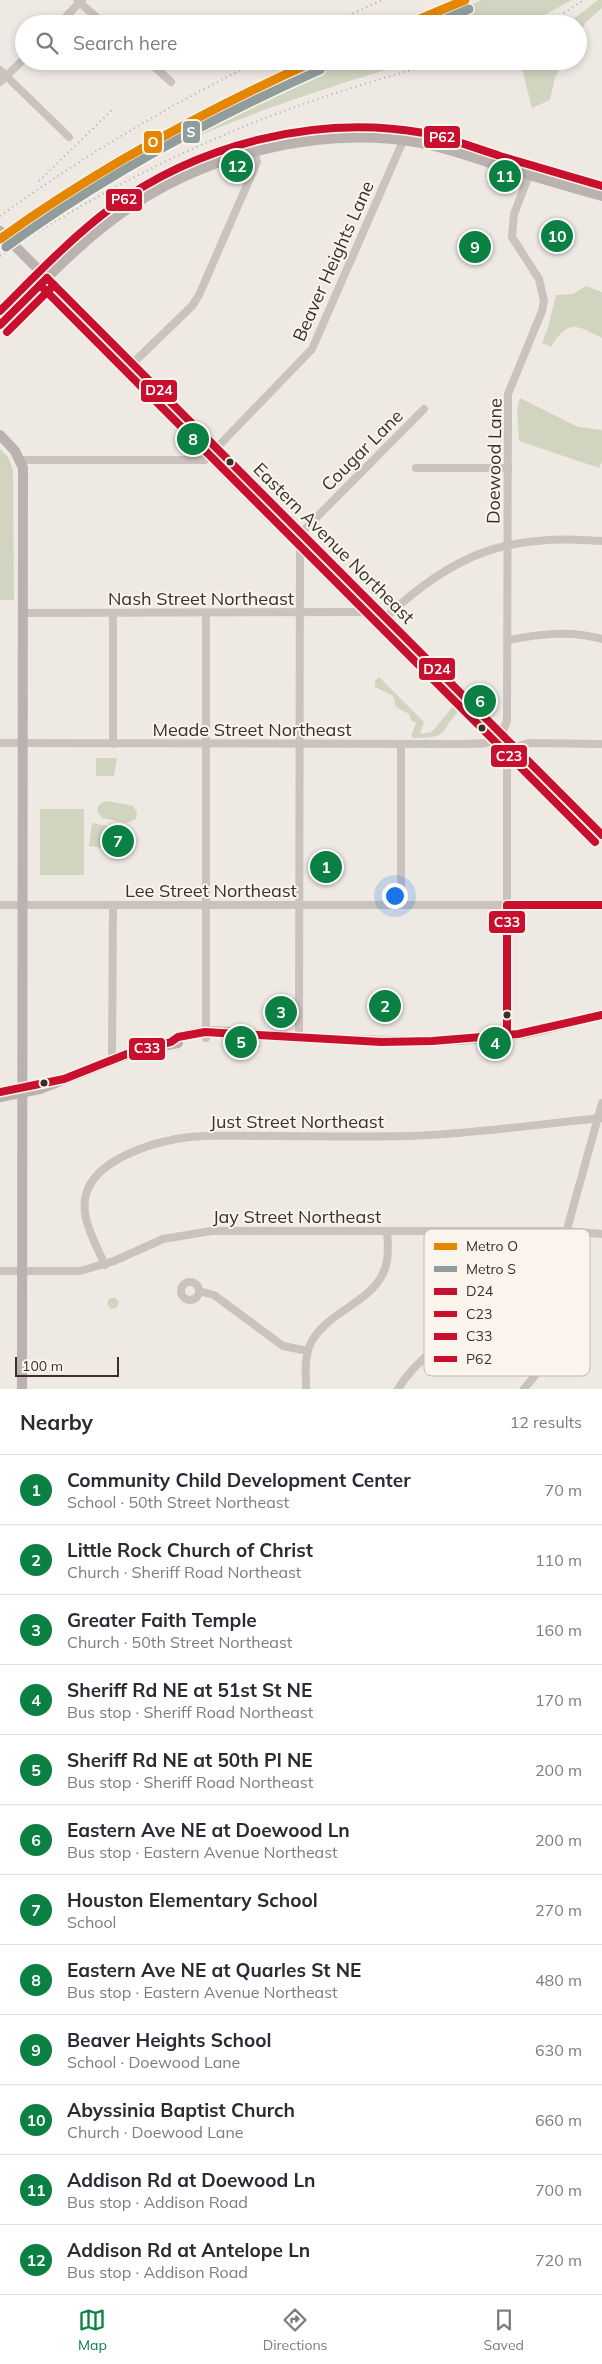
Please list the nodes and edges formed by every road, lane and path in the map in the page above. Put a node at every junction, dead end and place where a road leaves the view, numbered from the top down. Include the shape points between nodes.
1 (80, 1) edge
2 (67, 15) edge
3 (95, 15) edge
4 (15, 65) edge
5 (158, 70) edge
6 (2, 76) edge
7 (171, 82) dead end
8 (69, 137) dead end
9 (403, 141) junction
10 (254, 152) junction
11 (529, 175) junction
12 (602, 196) edge
13 (0, 231) edge
14 (47, 278) junction
15 (0, 324) edge
16 (132, 364) junction
17 (424, 409) dead end
18 (0, 435) edge
19 (217, 449) junction
20 (20, 460) junction
21 (416, 468) dead end
22 (508, 468) junction
23 (300, 534) junction
24 (602, 541) edge
25 (508, 544) junction
26 (23, 613) junction
27 (113, 613) junction
28 (206, 613) junction
29 (300, 613) junction
30 (383, 615) junction
31 (602, 639) edge
32 (508, 640) junction
33 (502, 735) junction
34 (0, 744) edge
35 (23, 744) junction
36 (113, 744) junction
37 (206, 744) junction
38 (300, 744) junction
39 (400, 744) junction
40 (602, 744) edge
41 (514, 747) junction
42 (602, 835) edge
43 (0, 905) edge
44 (21, 905) junction
45 (113, 905) junction
46 (206, 905) junction
47 (300, 905) junction
48 (401, 905) junction
49 (507, 905) junction
50 (602, 905) edge
51 (602, 1015) edge
52 (507, 1034) junction
53 (206, 1035) junction
54 (299, 1038) junction
55 (112, 1059) junction
56 (22, 1090) junction
57 (0, 1092) edge
58 (0, 1097) edge
59 (602, 1103) edge
60 (600, 1118) edge
61 (566, 1229) edge
62 (387, 1231) junction
63 (424, 1231) edge
64 (105, 1265) junction
65 (0, 1271) edge
66 (22, 1271) junction
67 (199, 1291) dead end
68 (308, 1352) junction
69 (424, 1358) edge
70 (535, 1376) edge
71 (22, 1389) edge
72 (306, 1389) edge
73 (398, 1389) edge
74 (524, 1389) edge

1 - 2 street
1 - 3 street
4 - 6 street
5 - 7 street
6 - 8 street
9 - 10 street via 323,141
9 - 11 street via 434,146
9 - 19 street, Beaver Heights Lane via 312,349
10 - 14 street via 200,169 154,192 103,227
10 - 16 street via 257,162 199,295 192,306
11 - 12 street
11 - 22 street, Doewood Lane via 514,214 512,237 539,279 544,301 508,394
13 - 14 street, Eastern Avenue Northeast
14 - 15 street
14 - 16 street, Eastern Avenue Northeast
16 - 19 street, Eastern Avenue Northeast
17 - 23 street, Cougar Lane
18 - 20 street
19 - 20 street, Beaver Heights Lane via 205,460
19 - 23 street, Eastern Avenue Northeast
20 - 26 street via 23,468
21 - 22 street
22 - 25 street, Doewood Lane
23 - 29 street
23 - 30 street, Eastern Avenue Northeast
24 - 25 street via 554,538
25 - 30 street via 450,566
25 - 32 street, Doewood Lane
26 - 27 street, Nash Street Northeast
26 - 35 street
27 - 28 street, Nash Street Northeast
27 - 36 street
28 - 29 street, Nash Street Northeast
28 - 37 street
29 - 30 street, Nash Street Northeast
29 - 38 street
30 - 33 street, Eastern Avenue Northeast
31 - 32 street via 544,633
32 - 33 street, Doewood Lane via 507,721
33 - 39 street, Meade Street Northeast via 492,743
33 - 41 street, Eastern Avenue Northeast
34 - 35 street, Meade Street Northeast
35 - 36 street, Meade Street Northeast
35 - 44 street
36 - 37 street, Meade Street Northeast
37 - 38 street, Meade Street Northeast
37 - 46 street
38 - 39 street, Meade Street Northeast
38 - 47 street
39 - 48 street
40 - 41 street via 529,743
41 - 42 street, Eastern Avenue Northeast
41 - 49 street via 507,759
43 - 44 street, Lee Street Northeast
44 - 45 street, Lee Street Northeast
44 - 56 street
45 - 46 street, Lee Street Northeast
45 - 55 street
46 - 47 street, Lee Street Northeast
46 - 53 street
47 - 48 street, Lee Street Northeast
47 - 54 street
48 - 49 street, Lee Street Northeast
49 - 50 street, Lee Street Northeast
49 - 52 street
51 - 52 street
52 - 54 street via 410,1042
53 - 54 street via 235,1032
53 - 55 street via 178,1038
55 - 56 street via 55,1082
56 - 57 street
56 - 58 street
56 - 66 street
59 - 60 street
60 - 61 street
60 - 64 street, Just Street Northeast via 412,1136 208,1136 158,1144 110,1165 88,1188 85,1216
62 - 63 street, Jay Street Northeast
62 - 64 street, Jay Street Northeast via 196,1232 163,1239
62 - 68 street via 387,1261 380,1279 324,1326
64 - 66 street, Jay Street Northeast via 71,1272
65 - 66 street, Jay Street Northeast
66 - 71 street
67 - 68 street via 214,1295 283,1346
68 - 72 street
69 - 73 street
70 - 74 street

